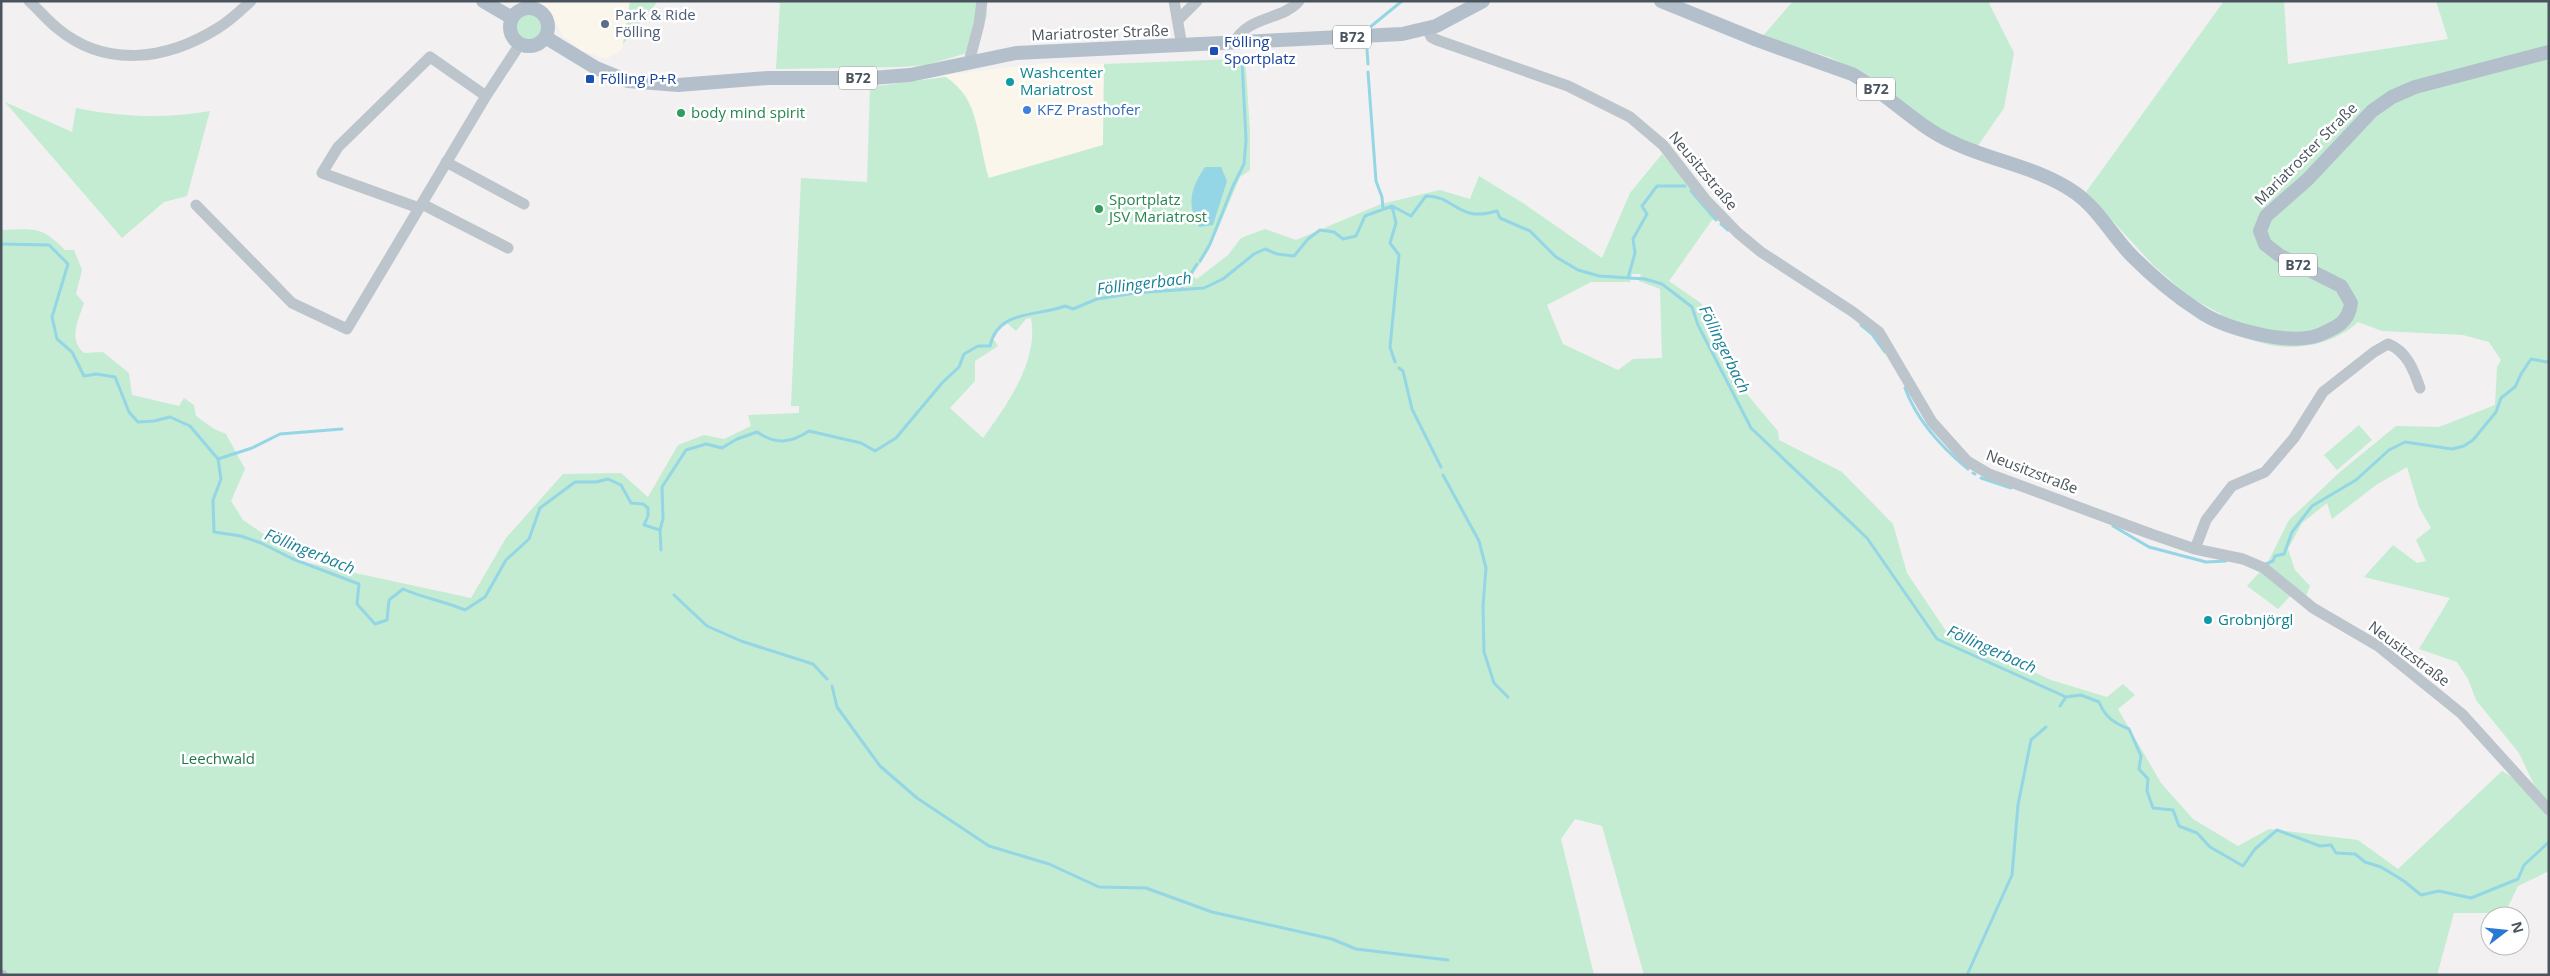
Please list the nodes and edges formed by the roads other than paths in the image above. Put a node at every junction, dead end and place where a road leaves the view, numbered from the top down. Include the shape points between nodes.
1 (29, 1) edge
2 (251, 1) edge
3 (483, 1) edge
4 (982, 1) edge
5 (1174, 1) edge
6 (1197, 1) edge
7 (1299, 1) edge
8 (1483, 1) edge
9 (1661, 1) edge
10 (512, 18) junction
11 (1178, 20) junction
12 (1428, 28) junction
13 (545, 38) junction
14 (1234, 43) junction
15 (520, 44) junction
16 (1182, 46) junction
17 (2549, 52) edge
18 (969, 62) junction
19 (486, 96) junction
20 (446, 162) junction
21 (524, 204) dead end
22 (196, 205) dead end
23 (420, 206) junction
24 (508, 248) dead end
25 (2420, 388) dead end
26 (2195, 549) junction
27 (2549, 810) edge

1 - 2 street via 58,29 91,48 120,55 150,56 182,46 219,28
3 - 10 main road
4 - 18 street
5 - 11 street
6 - 11 street
7 - 14 street via 1294,7 1240,32
8 - 12 main road, Mariatroster Straße / B72
9 - 17 main road, Mariatroster Straße / B72 via 1852,74 1926,128 1952,142 2065,186 2094,210 2132,256 2201,313 2243,329 2281,338 2315,336 2334,329 2346,318 2351,303 2341,286 2278,255 2265,244 2261,223 2270,211 2308,179 2372,111 2392,97 2415,87
10 - 13 main road via 527,7 540,11 548,23
10 - 15 main road via 510,30
11 - 16 street
12 - 14 main road, Mariatroster Straße / B72 via 1393,35
12 - 26 street, Neusitzstraße via 1430,37 1436,40 1568,86 1644,127 1663,145 1704,199 1738,233 1878,332 1941,435 1974,466
13 - 15 main road via 534,45
13 - 18 main road, Mariatroster Straße / B72 via 596,68 628,81 646,84 768,78 872,78
14 - 16 main road, Mariatroster Straße / B72
15 - 19 street
16 - 18 main road, Mariatroster Straße / B72 via 1016,53
19 - 20 street
19 - 23 street via 430,57 338,147 322,173
20 - 21 street
20 - 23 street
22 - 23 street via 292,303 347,329
23 - 24 street
25 - 26 street via 2413,368 2398,348 2388,344 2374,352 2324,392 2294,438 2265,472 2232,486 2206,520
26 - 27 street, Neusitzstraße via 2243,559 2264,568 2313,608 2378,646 2467,719

